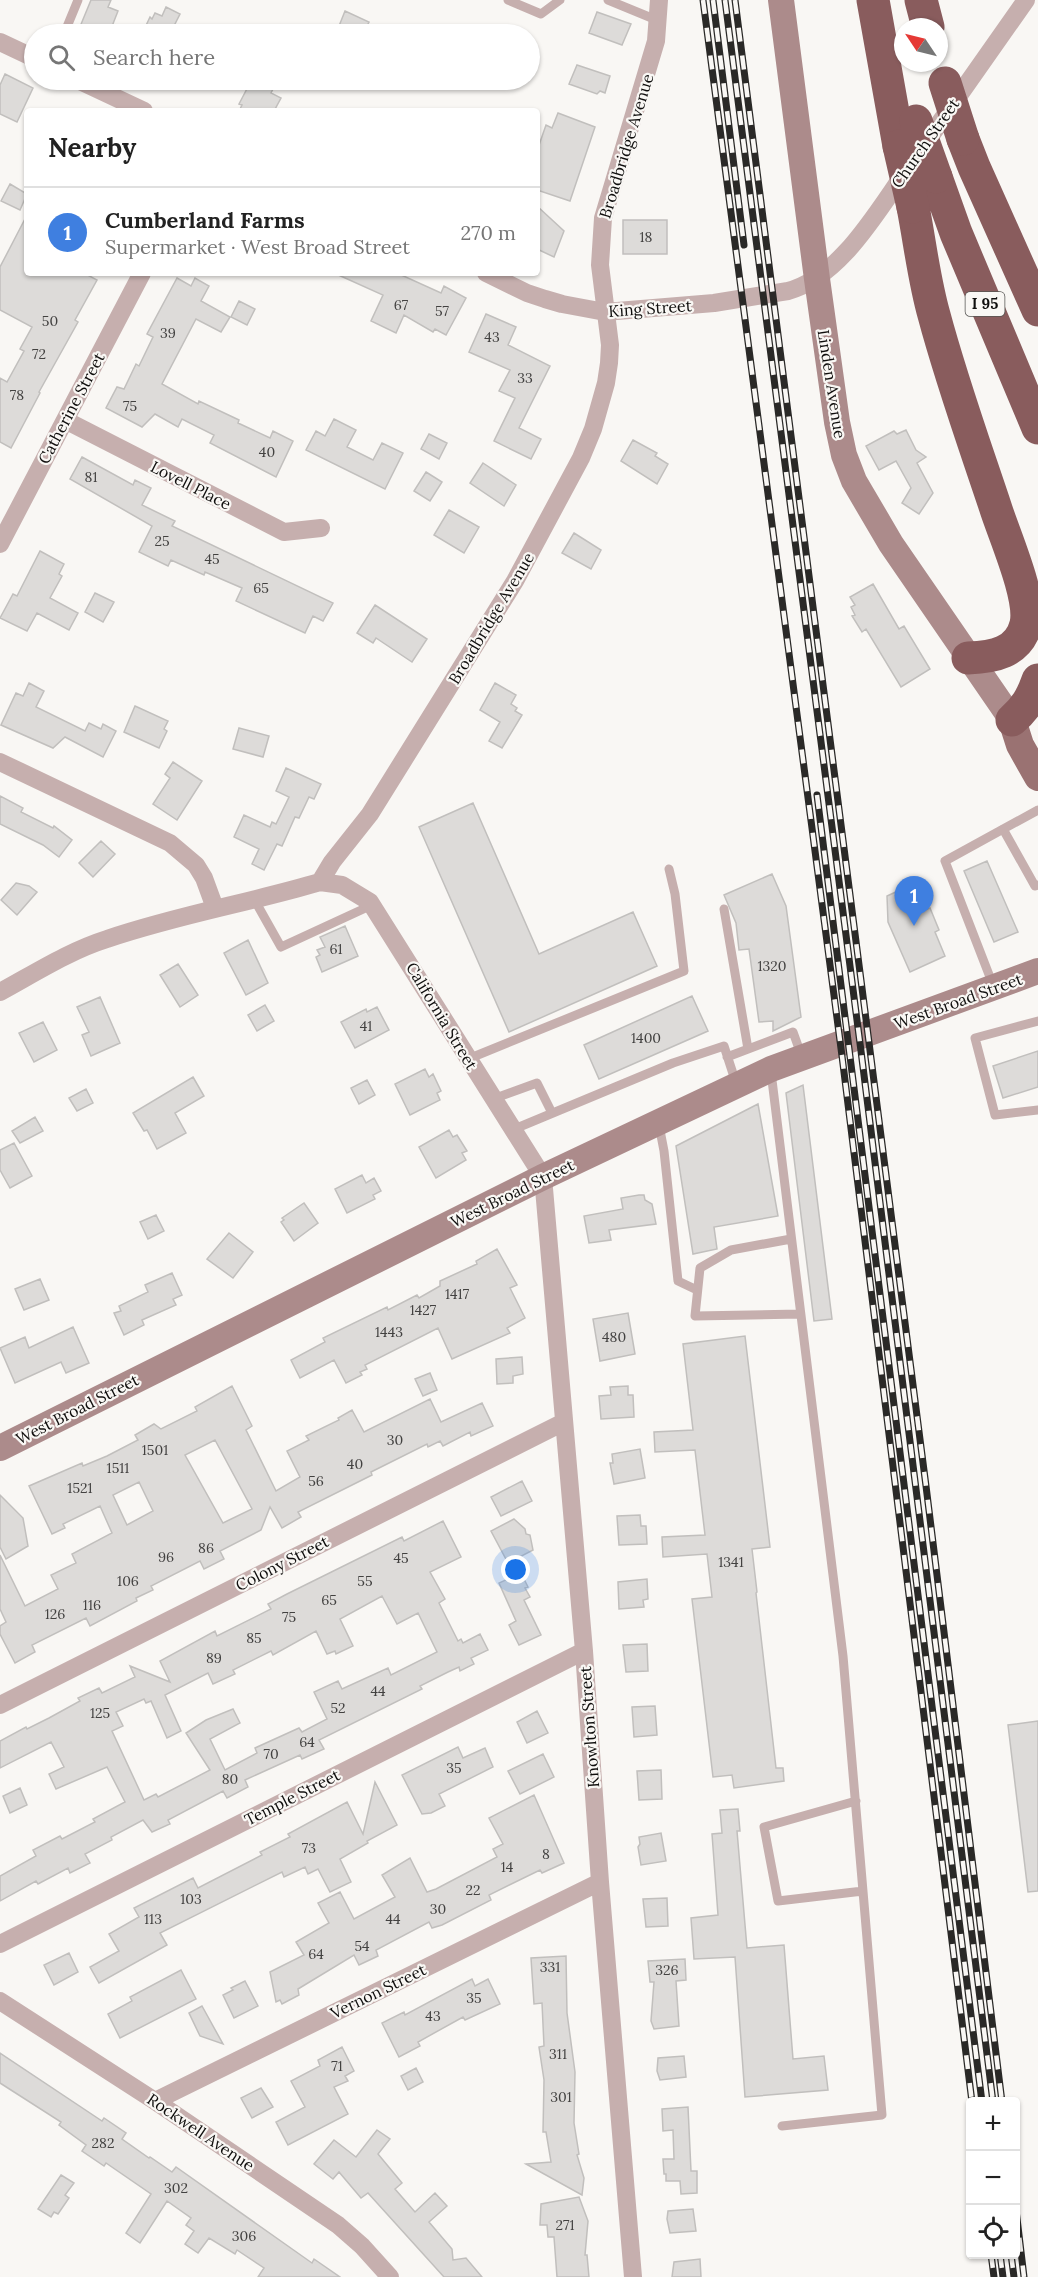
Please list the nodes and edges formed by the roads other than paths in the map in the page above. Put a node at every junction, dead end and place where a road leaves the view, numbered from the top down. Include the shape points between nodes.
1 (78, 0) edge
2 (508, 0) edge
3 (560, 0) edge
4 (608, 0) edge
5 (659, 0) edge
6 (781, 0) edge
7 (873, 0) edge
8 (880, 0) edge
9 (921, 0) edge
10 (1026, 0) edge
11 (926, 18) edge
12 (659, 21) junction
13 (68, 24) edge
14 (0, 42) edge
15 (24, 53) edge
16 (942, 73) edge
17 (99, 90) edge
18 (138, 108) edge
19 (908, 134) junction
20 (963, 139) junction
21 (1038, 268) edge
22 (140, 276) edge
23 (492, 276) edge
24 (817, 279) junction
25 (1038, 310) edge
26 (605, 312) junction
27 (65, 420) junction
28 (1038, 428) edge
29 (321, 528) dead end
30 (0, 544) edge
31 (1031, 599) edge
32 (968, 658) junction
33 (1038, 680) edge
34 (1012, 720) junction
35 (1038, 744) edge
36 (0, 762) edge
37 (1038, 777) edge
38 (1038, 810) edge
39 (1004, 829) junction
40 (669, 869) dead end
41 (320, 882) junction
42 (1038, 885) edge
43 (254, 899) junction
44 (372, 905) junction
45 (215, 908) junction
46 (724, 909) dead end
47 (1038, 971) edge
48 (994, 987) junction
49 (0, 992) edge
50 (1038, 1021) edge
51 (748, 1049) junction
52 (727, 1057) junction
53 (802, 1058) junction
54 (468, 1059) junction
55 (771, 1069) junction
56 (736, 1086) junction
57 (493, 1099) junction
58 (1038, 1110) edge
59 (552, 1113) junction
60 (659, 1122) junction
61 (512, 1130) junction
62 (543, 1177) junction
63 (791, 1239) junction
64 (697, 1290) junction
65 (800, 1314) junction
66 (564, 1422) junction
67 (0, 1448) edge
68 (584, 1651) junction
69 (0, 1705) edge
70 (856, 1801) junction
71 (600, 1882) junction
72 (863, 1891) junction
73 (0, 1944) edge
74 (0, 2001) edge
75 (155, 2101) junction
76 (782, 2126) dead end
77 (390, 2277) edge
78 (633, 2277) edge

1 - 13 lane
2 - 3 lane via 541,14
4 - 12 lane
5 - 12 street, Broadbridge Avenue
6 - 24 main road, Linden Avenue
7 - 19 highway
8 - 19 highway, I 95
9 - 11 highway
10 - 24 street, Church Street via 855,243
12 - 26 street, Broadbridge Avenue via 651,61 603,218 600,265
14 - 15 street
16 - 20 highway, I 95, bridge
17 - 18 street
19 - 28 highway, I 95, bridge via 936,177
19 - 31 highway, bridge via 913,207 933,313 995,507
20 - 21 highway
20 - 25 highway, I 95
22 - 27 street, Catherine Street
23 - 26 street, King Street via 545,299
24 - 26 street, King Street via 788,291 714,303
24 - 32 main road, Linden Avenue via 837,422 848,468 864,501
26 - 41 street, Broadbridge Avenue via 610,345 606,383 581,458 515,581 370,814
27 - 29 street, Lovell Place via 284,532
27 - 30 street, Catherine Street
31 - 32 highway via 1018,640 998,655
32 - 34 main road, Linden Avenue
33 - 34 highway via 1030,700
34 - 35 main road, Linden Avenue
34 - 37 main road, Linden Avenue via 1020,745
36 - 45 street via 170,843 196,865
38 - 39 lane
39 - 42 lane via 1035,886
39 - 48 lane via 945,861
40 - 54 lane via 684,971
41 - 43 street
41 - 44 street, California Street via 350,888
43 - 44 lane via 280,947
43 - 45 street
44 - 54 street, California Street
45 - 49 street via 96,943
46 - 51 lane
47 - 48 main road, West Broad Street
48 - 53 main road, West Broad Street
50 - 58 lane via 975,1038 996,1115
51 - 52 lane
51 - 53 lane via 793,1032
52 - 56 lane
52 - 59 lane via 724,1046
53 - 55 main road, West Broad Street
54 - 57 street, California Street
55 - 56 main road, West Broad Street
55 - 63 lane
56 - 60 main road, West Broad Street
57 - 59 lane via 537,1083
57 - 61 street, California Street
59 - 61 lane
60 - 62 main road, West Broad Street
60 - 64 lane via 678,1281
61 - 62 street, California Street
62 - 66 street, Knowlton Street
62 - 67 main road, West Broad Street
63 - 64 lane via 731,1250 700,1268
63 - 65 lane
64 - 65 lane via 695,1316
65 - 70 lane via 843,1656
66 - 68 street, Knowlton Street
66 - 69 street, Colony Street
68 - 71 street, Knowlton Street
68 - 73 street, Temple Street
70 - 72 lane
70 - 72 lane via 764,1827 778,1901
71 - 75 street, Vernon Street
71 - 78 street, Knowlton Street
72 - 76 lane via 882,2115
74 - 75 street, Rockwell Avenue
75 - 77 street, Rockwell Avenue via 338,2225

